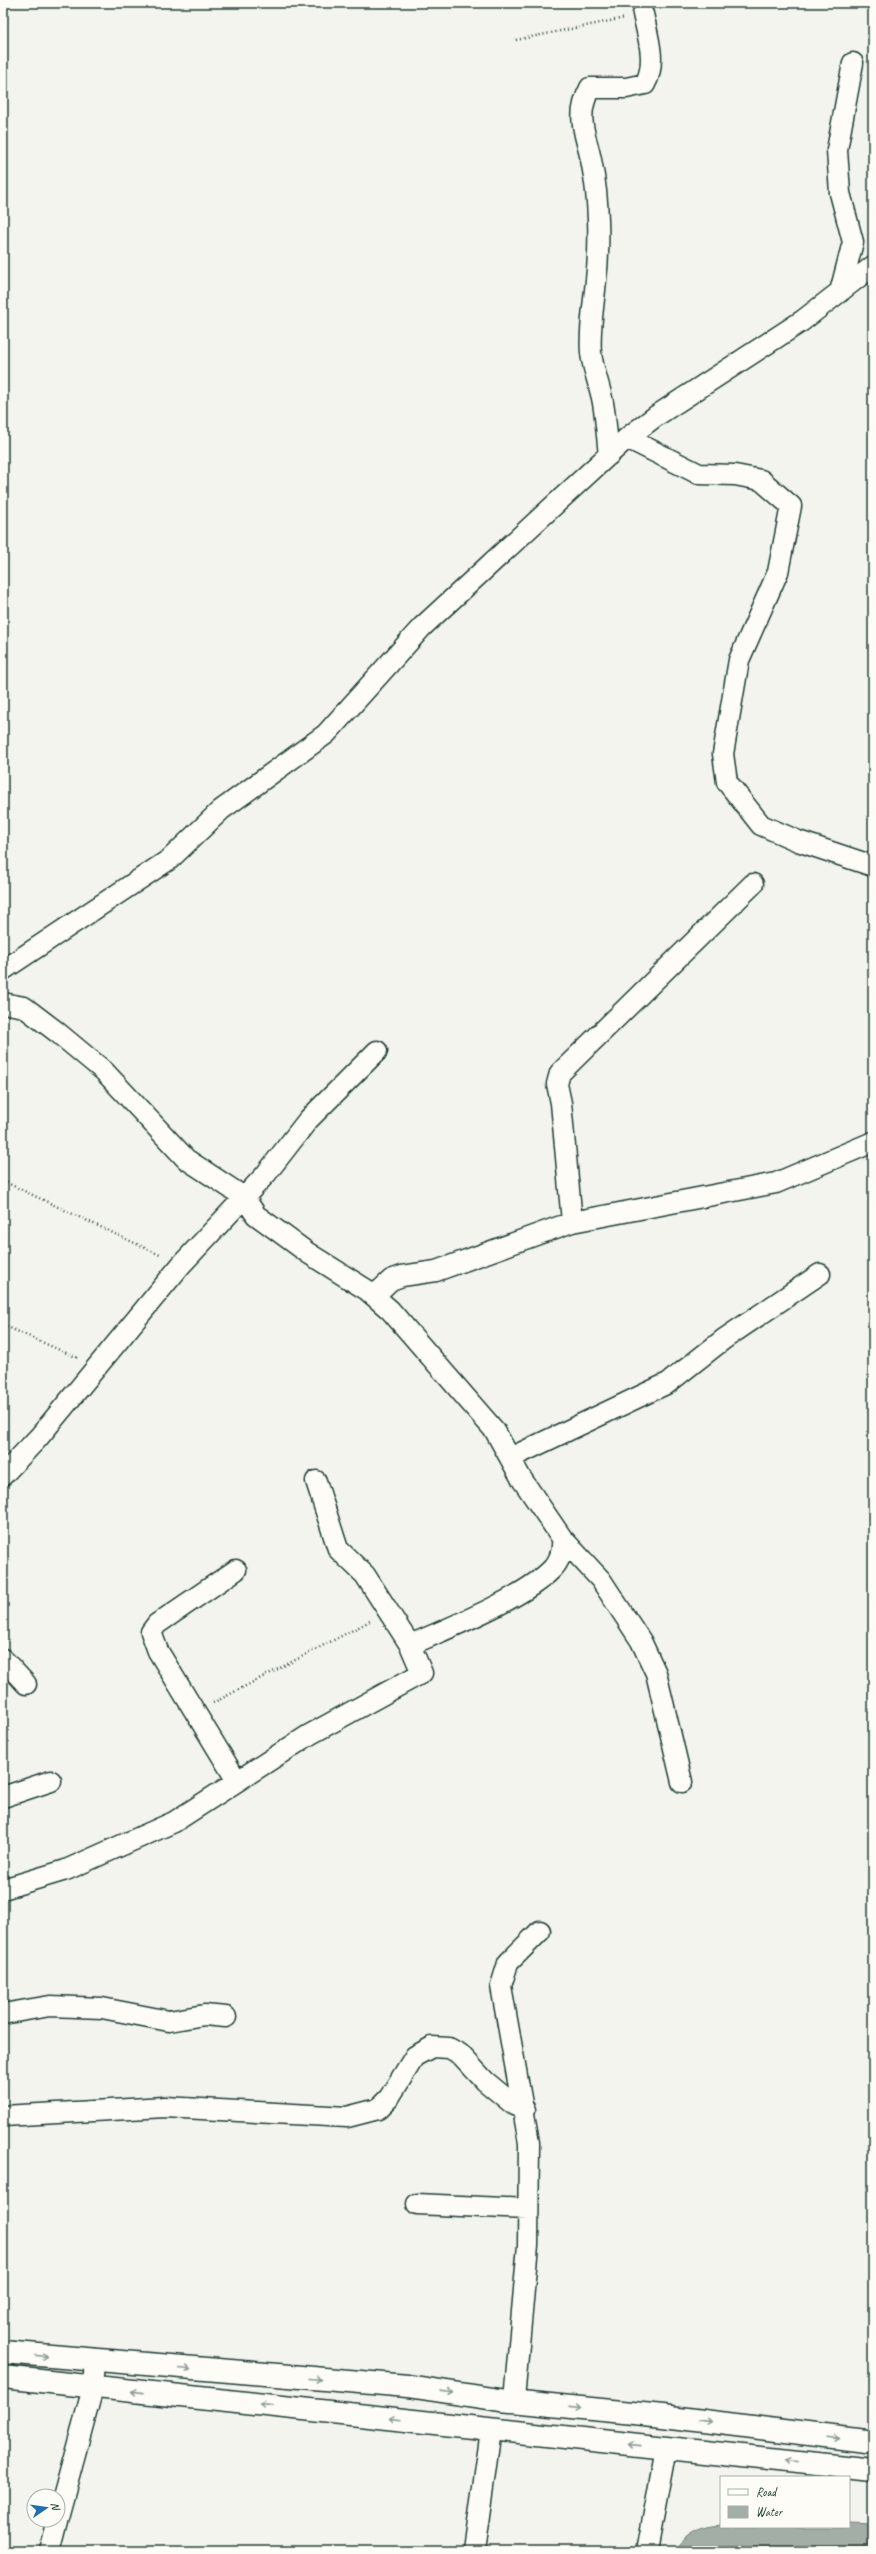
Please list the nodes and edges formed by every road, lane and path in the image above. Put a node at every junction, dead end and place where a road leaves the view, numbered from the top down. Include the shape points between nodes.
1 (643, 14) joint
2 (516, 40) dead end
3 (853, 63) dead end
4 (873, 266) edge
5 (840, 292) junction
6 (627, 438) junction
7 (609, 455) junction
8 (873, 866) edge
9 (753, 884) dead end
10 (3, 970) edge
11 (3, 1003) edge
12 (377, 1051) dead end
13 (873, 1142) edge
14 (3, 1181) edge
15 (244, 1197) junction
16 (572, 1222) junction
17 (180, 1265) junction
18 (820, 1274) dead end
19 (374, 1296) junction
20 (3, 1325) edge
21 (97, 1367) junction
22 (510, 1458) junction
23 (3, 1475) edge
24 (316, 1481) dead end
25 (562, 1538) junction
26 (236, 1570) dead end
27 (377, 1617) dead end
28 (410, 1645) junction
29 (3, 1659) edge
30 (26, 1684) dead end
31 (195, 1713) junction
32 (51, 1781) dead end
33 (237, 1782) junction
34 (682, 1782) dead end
35 (3, 1797) edge
36 (3, 1889) edge
37 (540, 1931) dead end
38 (3, 2014) edge
39 (226, 2017) dead end
40 (525, 2110) junction
41 (3, 2116) edge
42 (418, 2204) dead end
43 (528, 2209) junction
44 (3, 2352) edge
45 (95, 2361) junction
46 (3, 2377) edge
47 (92, 2388) junction
48 (514, 2400) junction
49 (491, 2430) junction
50 (873, 2442) edge
51 (666, 2448) junction
52 (873, 2470) edge
53 (65, 2488) edge
54 (55, 2528) edge
55 (49, 2551) edge
56 (474, 2551) edge
57 (647, 2551) edge

1 - 2 path
1 - 7 street via 650,50 651,73 645,84 626,88 590,88 585,98 582,119 583,136 592,164 597,213 591,354 603,403
3 - 5 street via 837,150 840,193 853,242
4 - 5 street
5 - 6 street via 802,321 656,416
6 - 7 street
6 - 8 street via 699,474 736,475 761,480 791,506 778,572 739,660 723,754 728,782 761,825 798,841
7 - 10 street via 422,627 326,734 221,810 170,859
9 - 16 street via 560,1073 557,1084
11 - 15 street via 24,1008 57,1032 104,1071 186,1159
12 - 15 street via 308,1120 266,1174
13 - 16 street via 776,1183
14 - 17 path
15 - 17 street
15 - 19 street via 256,1215
16 - 19 street via 436,1271 391,1280
17 - 21 street
18 - 22 street via 724,1339 668,1383
19 - 22 street via 390,1310 496,1431
20 - 21 path
21 - 23 street via 39,1437
22 - 25 street
24 - 28 street via 338,1549 365,1575
25 - 28 street via 560,1558 552,1569 520,1592
25 - 34 street via 601,1580 641,1641 656,1673
26 - 31 street via 157,1624 151,1632 158,1651
27 - 31 path
28 - 33 street via 422,1672 308,1735
29 - 30 street
31 - 33 street
32 - 35 street
33 - 36 street via 174,1822 138,1840 66,1870
37 - 40 street via 508,1963 501,1986
38 - 39 street via 50,2006 102,2008 170,2021 204,2015
40 - 41 street via 514,2105 485,2081 460,2054 449,2048 432,2047 415,2056 389,2098 378,2109 347,2118 165,2107
40 - 43 street via 529,2143
42 - 43 street
43 - 48 street via 528,2252
44 -> 45 highway
45 - 47 street
45 -> 48 highway via 408,2386
46 - 47 highway
49 -> 47 highway
47 - 53 street
48 -> 50 highway
51 -> 49 highway
49 - 56 street
52 -> 51 highway
51 - 57 street
54 - 55 street

